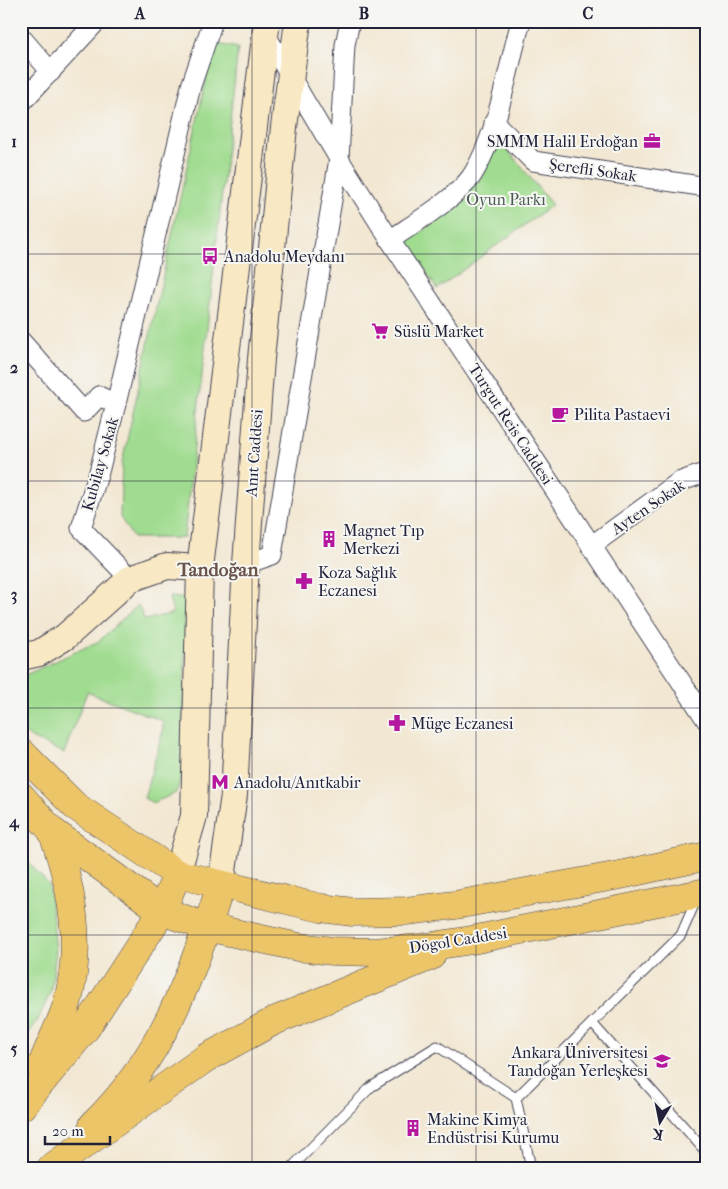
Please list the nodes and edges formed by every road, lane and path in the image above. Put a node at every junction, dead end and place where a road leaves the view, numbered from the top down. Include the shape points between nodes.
1 (97, 21) edge
2 (213, 21) edge
3 (298, 21) edge
4 (350, 21) edge
5 (521, 21) edge
6 (263, 25) edge
7 (21, 37) edge
8 (51, 72) junction
9 (290, 75) junction
10 (21, 104) edge
11 (494, 122) junction
12 (339, 159) junction
13 (707, 187) edge
14 (390, 240) junction
15 (21, 341) edge
16 (116, 404) junction
17 (707, 472) edge
18 (591, 546) junction
19 (246, 564) junction
20 (200, 568) junction
21 (130, 579) junction
22 (21, 657) edge
23 (707, 721) edge
24 (21, 752) edge
25 (21, 796) edge
26 (52, 831) junction
27 (707, 856) edge
28 (177, 874) junction
29 (220, 885) junction
30 (703, 893) edge
31 (162, 911) junction
32 (208, 926) junction
33 (472, 940) junction
34 (592, 1023) junction
35 (516, 1098) junction
36 (26, 1103) edge
37 (707, 1152) edge
38 (50, 1168) edge
39 (291, 1168) edge
40 (531, 1168) edge

1 - 8 street
2 - 16 street via 192,86
3 - 9 main road, Anıt Caddesi
4 - 12 street via 345,45
5 - 11 street
6 - 9 street, Turgut Reis Caddesi
6 - 20 main road
7 - 8 street
8 - 10 street
9 - 12 street, Turgut Reis Caddesi
9 - 19 main road, Anıt Caddesi via 261,360
11 - 13 street, Şerefli Sokak via 533,161
11 - 14 street via 486,148 470,178 437,208
12 - 14 street, Turgut Reis Caddesi
12 - 19 street via 272,555
14 - 18 street, Turgut Reis Caddesi
15 - 16 street, Kubilay Sokak via 84,412 99,396
16 - 21 street, Kubilay Sokak via 82,528
17 - 18 street, Ayten Sokak via 679,482
18 - 23 street, Turgut Reis Caddesi
19 - 29 main road, Anıt Caddesi via 234,796
20 - 21 main road via 167,566
20 - 28 main road via 194,816
21 - 22 main road via 65,637 38,653
24 - 28 main road via 75,806
25 - 26 main road
26 - 31 main road, Dögol Caddesi
26 - 36 main road via 72,904 72,976 67,1003
27 - 29 main road via 455,906 406,912 352,912 321,908
28 - 29 main road
28 - 31 main road
29 - 32 main road
30 - 33 main road, Dögol Caddesi
30 - 34 lane via 681,935
31 - 32 main road, Dögol Caddesi
31 - 36 main road via 86,1028
32 - 33 main road, Dögol Caddesi via 298,947 333,951 375,952
32 - 38 main road via 166,1028 138,1075
33 - 38 main road via 274,1022 206,1058
34 - 35 lane
34 - 37 lane
35 - 39 lane via 437,1046 371,1087
35 - 40 lane

